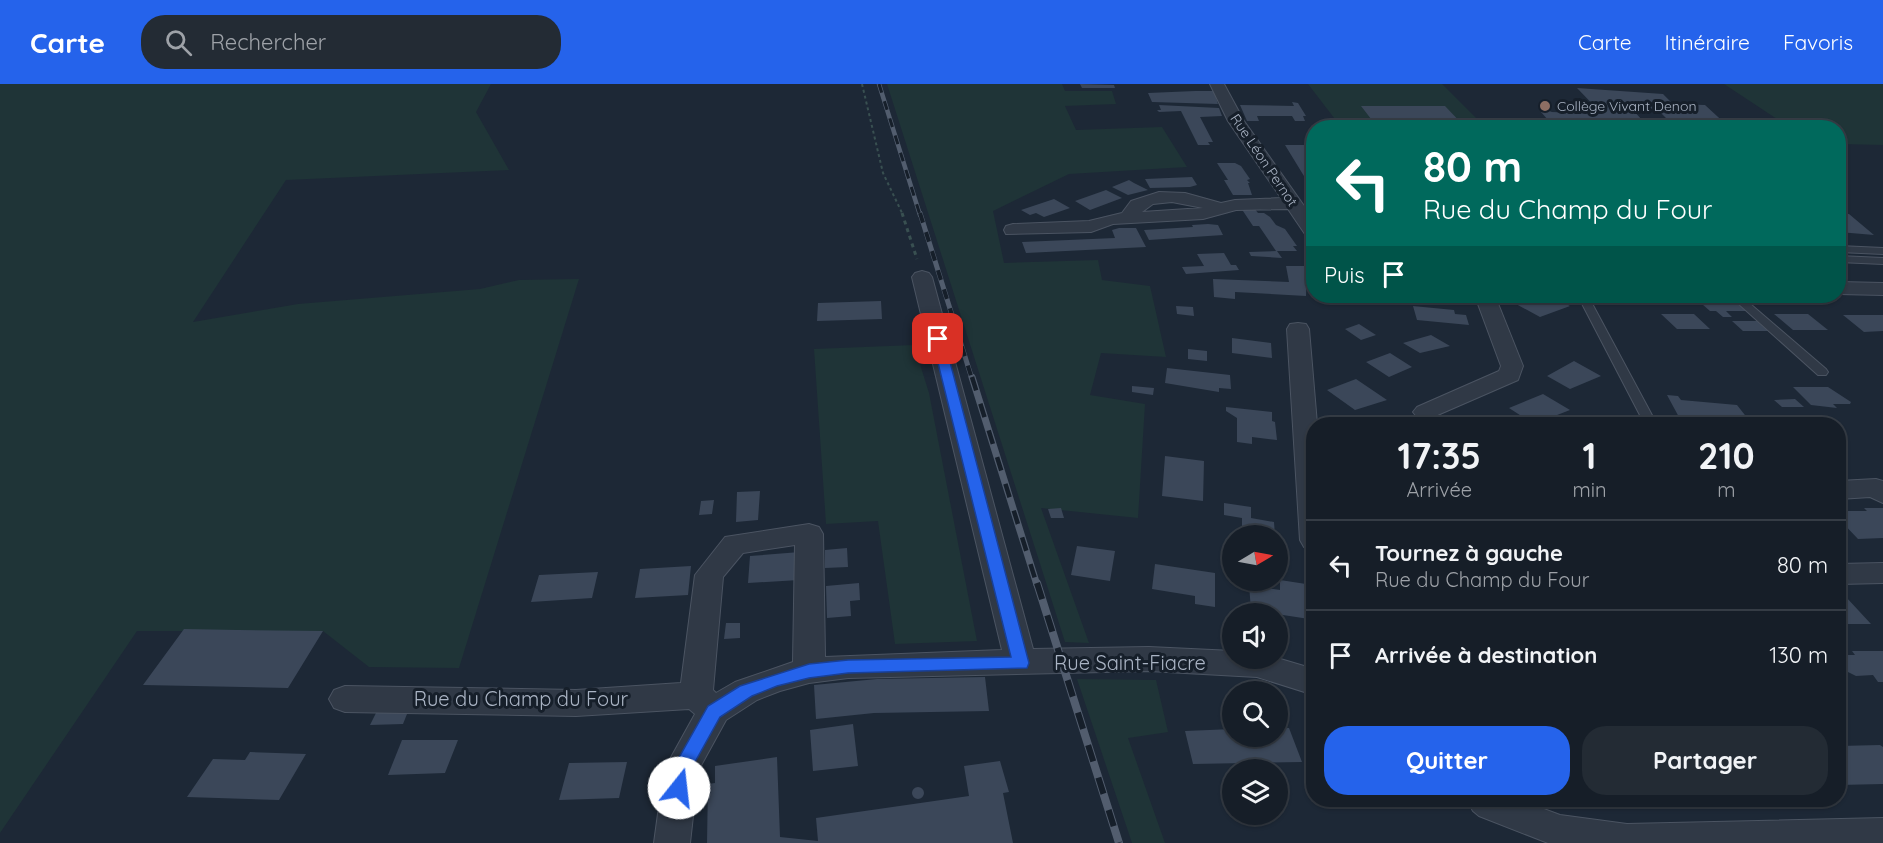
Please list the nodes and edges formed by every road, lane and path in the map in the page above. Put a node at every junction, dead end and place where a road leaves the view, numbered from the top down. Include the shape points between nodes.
1 (862, 84) edge
2 (1217, 84) edge
3 (1292, 203) junction
4 (1306, 222) edge
5 (1013, 230) dead end
6 (1846, 249) edge
7 (1883, 251) edge
8 (1846, 259) edge
9 (1883, 261) edge
10 (922, 277) joint
11 (1846, 288) edge
12 (1883, 289) edge
13 (1488, 303) edge
14 (1587, 303) edge
15 (1743, 303) edge
16 (1298, 329) dead end
17 (1822, 372) dead end
18 (1425, 412) dead end
19 (1646, 417) edge
20 (1306, 434) edge
21 (1846, 490) edge
22 (1883, 494) edge
23 (1883, 573) edge
24 (1846, 574) edge
25 (1021, 663) junction
26 (809, 671) junction
27 (1306, 673) edge
28 (345, 699) dead end
29 (705, 703) junction
30 (1497, 807) edge
31 (1883, 835) edge
32 (672, 843) edge

1 - 10 path via 883,173 907,224
2 - 3 street, Rue Léon Pernot via 1236,121
3 - 4 street, Rue Léon Pernot
3 - 5 street via 1203,214 1111,219 1091,226
6 - 7 lane
8 - 9 lane
10 - 25 street
11 - 12 street
13 - 18 street via 1512,366 1510,375
14 - 19 lane
15 - 17 lane
16 - 20 street
21 - 22 street via 1876,488
23 - 24 street
25 - 26 street, Rue du Champ du Four via 848,666
25 - 27 street, Rue Saint-Fiacre via 1149,659 1257,665
26 - 29 street, Rue du Champ du Four
26 - 29 street, Rue du Champ du Four via 809,534 735,544 709,575
28 - 29 street, Rue du Champ du Four
29 - 32 street, Rue du Champ du Four via 681,770
30 - 31 street via 1560,831 1627,841

